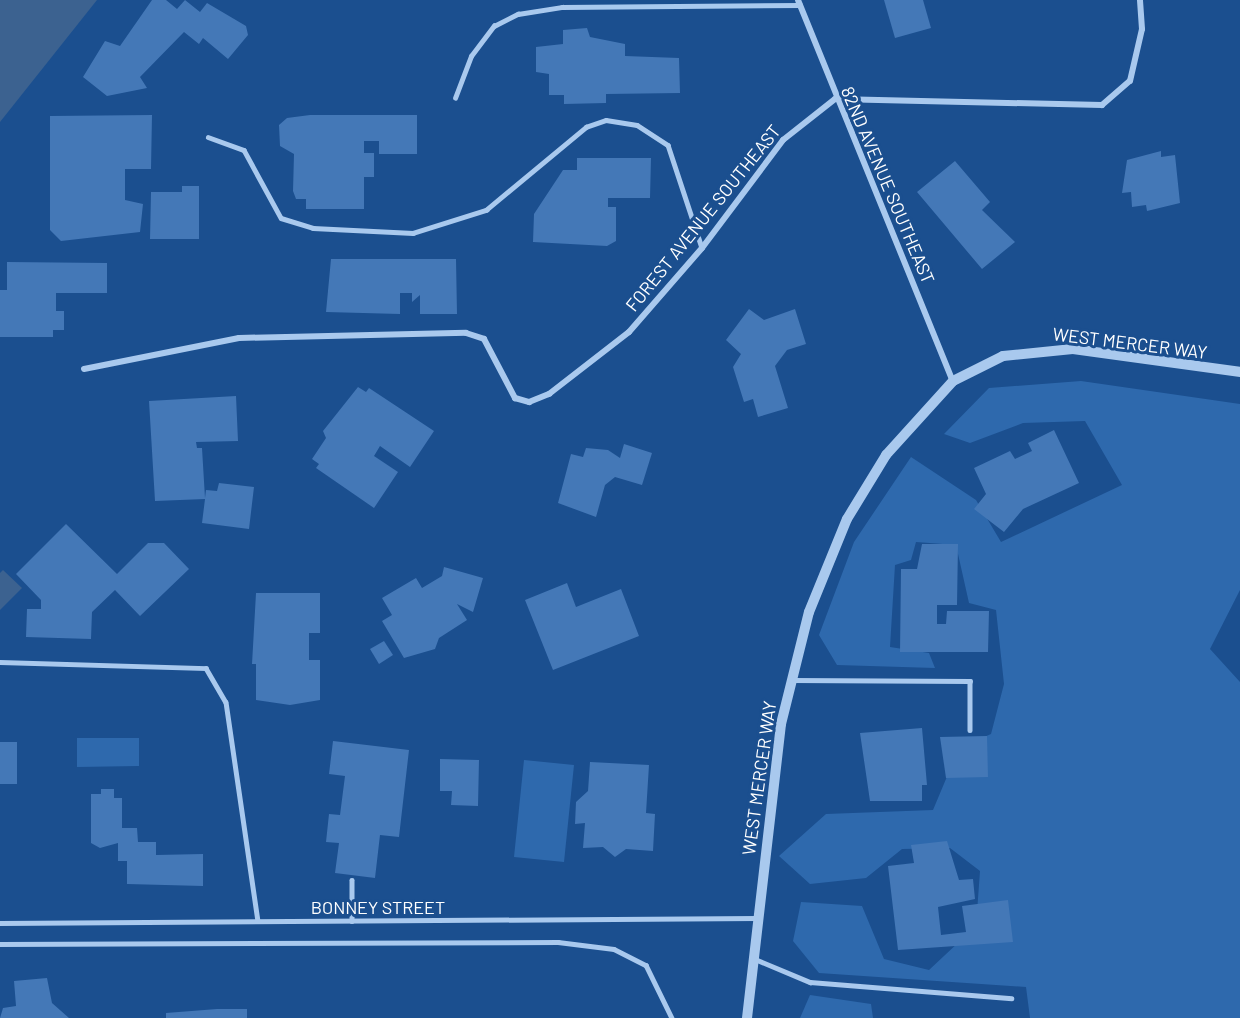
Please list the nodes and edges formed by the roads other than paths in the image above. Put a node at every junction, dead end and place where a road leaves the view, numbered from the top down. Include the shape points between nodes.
1 (1140, 0) edge
2 (799, 3) edge
3 (455, 98) dead end
4 (835, 99) junction
5 (208, 138) dead end
6 (702, 248) junction
7 (84, 369) dead end
8 (1240, 372) edge
9 (953, 381) junction
10 (0, 662) edge
11 (792, 680) junction
12 (970, 730) dead end
13 (352, 880) dead end
14 (757, 918) junction
15 (258, 921) junction
16 (352, 921) junction
17 (0, 923) edge
18 (0, 944) edge
19 (753, 958) junction
20 (1011, 998) dead end
21 (672, 1018) edge
22 (747, 1018) edge

1 - 4 street via 1142,29 1130,81 1102,105
2 - 3 lane via 562,7 518,14 494,26 471,56
2 - 4 street, 82ND AVENUE SOUTHEAST
4 - 6 street, FOREST AVENUE SOUTHEAST via 783,140
4 - 9 street, 82ND AVENUE SOUTHEAST
5 - 6 lane via 244,150 281,218 313,228 413,233 486,210 586,127 606,120 637,125 668,145
6 - 7 street, FOREST AVENUE SOUTHEAST via 629,332 549,394 529,402 515,398 484,339 466,333 238,338
8 - 9 street, WEST MERCER WAY via 1073,349 1035,349 1003,356
9 - 11 street, WEST MERCER WAY via 886,455 847,519 809,612
10 - 15 lane via 206,668 226,702
11 - 12 lane via 970,681
11 - 14 street, WEST MERCER WAY via 781,724
13 - 16 lane
14 - 16 lane, BONNEY STREET
14 - 19 street, WEST MERCER WAY
15 - 16 lane, BONNEY STREET
15 - 17 lane, BONNEY STREET
18 - 21 lane via 558,942 614,949 646,965
19 - 20 lane via 810,982
19 - 22 street, WEST MERCER WAY

